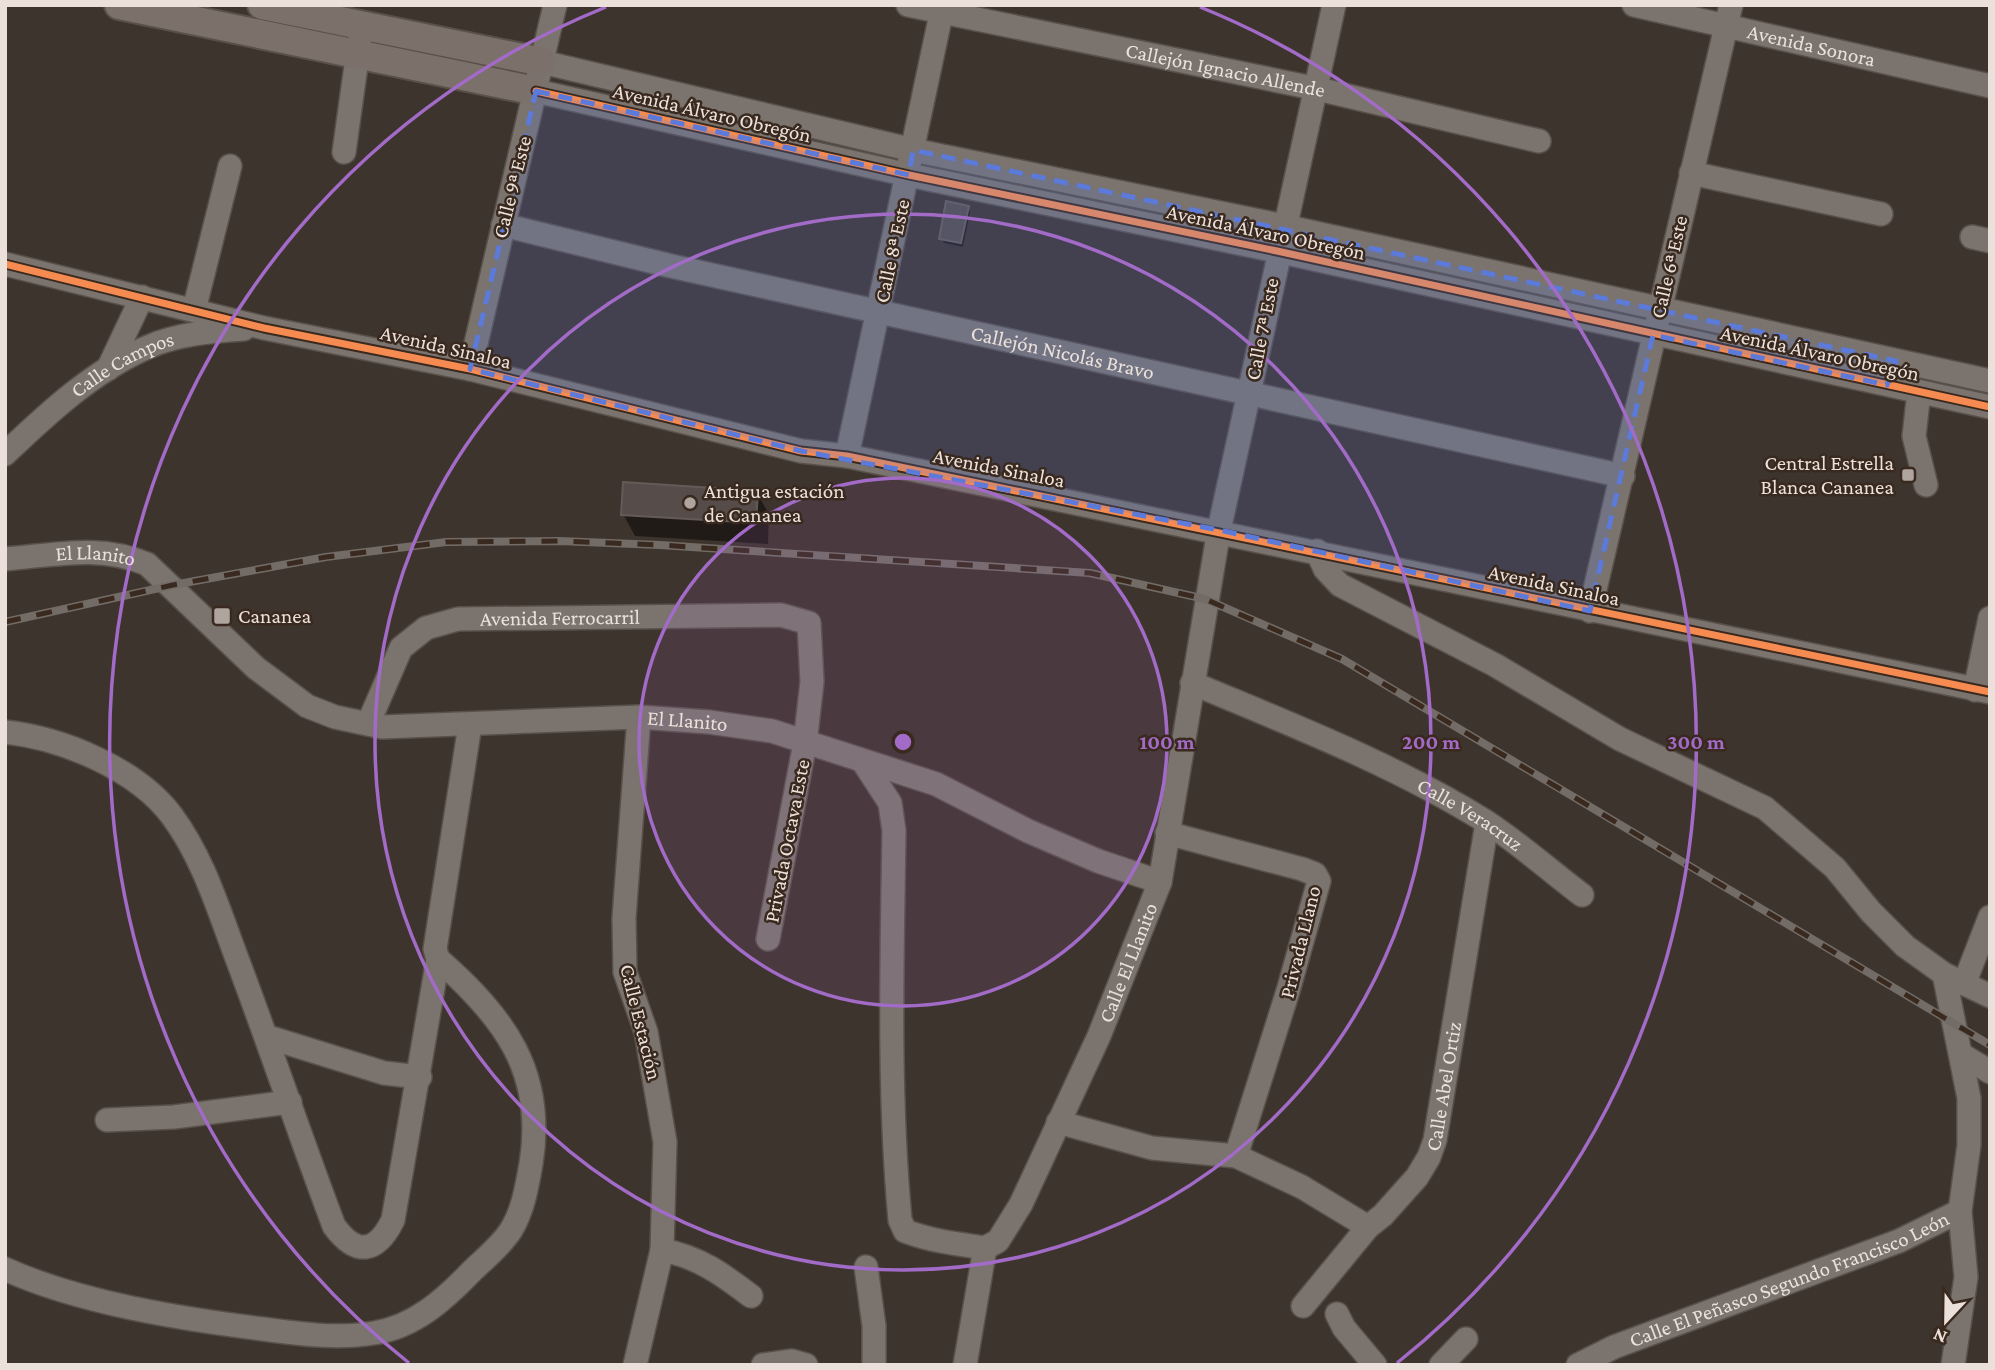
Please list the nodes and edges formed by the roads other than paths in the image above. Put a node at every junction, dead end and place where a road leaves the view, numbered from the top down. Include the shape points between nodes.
1 (119, 5) edge
2 (262, 5) edge
3 (555, 5) edge
4 (908, 5) edge
5 (1334, 5) edge
6 (1633, 5) edge
7 (151, 9) edge
8 (942, 9) edge
9 (1729, 16) edge
10 (363, 25) junction
11 (356, 54) junction
12 (542, 62) junction
13 (1990, 86) edge
14 (1318, 89) junction
15 (536, 91) junction
16 (1539, 141) dead end
17 (913, 150) junction
18 (344, 152) dead end
19 (230, 166) dead end
20 (1691, 173) junction
21 (909, 175) junction
22 (1157, 199) junction
23 (1881, 214) dead end
24 (503, 225) junction
25 (1150, 225) junction
26 (1284, 226) junction
27 (1278, 251) junction
28 (5, 264) edge
29 (1520, 278) junction
30 (142, 297) junction
31 (1516, 305) junction
32 (194, 310) junction
33 (880, 310) junction
34 (1659, 310) junction
35 (264, 328) junction
36 (1653, 335) junction
37 (1896, 360) junction
38 (108, 369) junction
39 (470, 369) junction
40 (1990, 382) edge
41 (1887, 385) junction
42 (1920, 392) junction
43 (1249, 395) junction
44 (1990, 407) edge
45 (5, 454) edge
46 (847, 456) junction
47 (1623, 476) junction
48 (1927, 485) dead end
49 (1219, 530) junction
50 (1317, 551) junction
51 (5, 559) edge
52 (1590, 611) junction
53 (1990, 618) edge
54 (809, 624) joint
55 (1192, 683) junction
56 (1982, 691) edge
57 (639, 717) junction
58 (368, 724) junction
59 (470, 725) junction
60 (5, 732) edge
61 (805, 743) junction
62 (864, 763) junction
63 (1487, 823) junction
64 (1167, 833) junction
65 (1160, 882) junction
66 (1582, 895) dead end
67 (1990, 917) edge
68 (768, 939) dead end
69 (438, 959) junction
70 (1954, 979) junction
71 (1990, 996) edge
72 (268, 1037) junction
73 (1962, 1055) junction
74 (1990, 1072) edge
75 (420, 1077) junction
76 (290, 1102) junction
77 (107, 1120) dead end
78 (1058, 1122) junction
79 (1236, 1156) junction
80 (1960, 1211) junction
81 (1368, 1227) junction
82 (985, 1248) junction
83 (662, 1250) junction
84 (866, 1267) dead end
85 (5, 1269) edge
86 (751, 1296) dead end
87 (1303, 1306) dead end
88 (1337, 1314) dead end
89 (1466, 1339) dead end
90 (635, 1365) edge
91 (763, 1365) edge
92 (806, 1365) edge
93 (874, 1365) edge
94 (965, 1365) edge
95 (1375, 1365) edge
96 (1441, 1365) edge
97 (1578, 1365) edge
98 (1953, 1365) edge

1 - 7 main road, Avenida Álvaro Obregón
2 - 10 main road, Avenida Álvaro Obregón
3 - 12 street, Calle 9ª Este
4 - 8 street, Callejón Ignacio Allende
5 - 14 street, Calle 7ª Este
6 - 9 street, Avenida Sonora
7 - 11 main road, Avenida Álvaro Obregón
8 - 14 street, Callejón Ignacio Allende
8 - 17 street, Calle 8ª Este
9 - 13 street, Avenida Sonora
9 - 20 street, Calle 6ª Este
10 - 11 street
10 - 12 main road, Avenida Álvaro Obregón
11 - 15 main road, Avenida Álvaro Obregón
11 - 18 street
12 - 15 street, Calle 9ª Este
12 - 17 street, Avenida Álvaro Obregón
14 - 16 street, Callejón Ignacio Allende
14 - 26 street, Calle 7ª Este
15 - 21 street, Avenida Álvaro Obregón
15 - 24 street, Calle 9ª Este
17 - 21 street, Calle 8ª Este
17 - 22 street, Avenida Álvaro Obregón
19 - 32 street
20 - 23 street
20 - 34 street, Calle 6ª Este
21 - 25 street, Avenida Álvaro Obregón
21 - 33 street, Calle 8ª Este
22 - 25 street
22 - 26 street, Avenida Álvaro Obregón
24 - 33 street, Callejón Nicolás Bravo
24 - 39 street, Calle 9ª Este
25 - 27 street, Avenida Álvaro Obregón
26 - 27 street, Calle 7ª Este
26 - 29 street, Avenida Álvaro Obregón
27 - 31 street, Avenida Álvaro Obregón
27 - 43 street, Calle 7ª Este
28 - 30 street, Avenida Sinaloa
29 - 31 street
29 - 34 street, Avenida Álvaro Obregón
30 - 32 street, Avenida Sinaloa
30 - 38 street
31 - 36 street, Avenida Álvaro Obregón
32 - 35 street, Avenida Sinaloa
33 - 43 street, Callejón Nicolás Bravo
33 - 46 street, Calle 8ª Este
34 - 36 street, Calle 6ª Este
34 - 37 street, Avenida Álvaro Obregón
35 - 38 street, Calle Campos via 208,332 150,346
35 - 39 street, Avenida Sinaloa
36 - 41 street, Avenida Álvaro Obregón
36 - 47 street, Calle 6ª Este
37 - 40 street, Avenida Álvaro Obregón
37 - 41 street
38 - 45 street, Calle Campos via 47,414
39 - 46 street, Avenida Sinaloa via 801,451
41 - 42 street, Avenida Álvaro Obregón
42 - 44 street, Avenida Álvaro Obregón
42 - 48 street via 1914,436
43 - 47 street, Callejón Nicolás Bravo
43 - 49 street, Calle 7ª Este
46 - 49 street, Avenida Sinaloa
47 - 52 street, Calle 6ª Este
49 - 50 street, Avenida Sinaloa
49 - 55 street, Calle El Llanito
50 - 52 street, Avenida Sinaloa
50 - 70 street via 1340,585 1495,665 1620,738 1765,808 1835,868 1905,946
51 - 58 street, El Llanito via 96,550 147,564 256,668 307,706 335,718
52 - 56 street, Avenida Sinaloa
53 - 56 street
54 - 58 street, Avenida Ferrocarril via 781,615 458,619 426,628 401,648
54 - 61 street, Privada Octava Este via 812,682
55 - 63 street, Calle Veracruz via 1409,778
55 - 64 street, Calle El Llanito
57 - 59 street, El Llanito
57 - 61 street, El Llanito via 772,731
57 - 83 street, Calle Estación via 624,918 625,971 646,1032 665,1142
58 - 59 street, El Llanito
59 - 69 street via 437,937
60 - 72 street via 67,745 103,762 171,815 200,862
61 - 62 street, El Llanito
61 - 68 street, Privada Octava Este
62 - 65 street, El Llanito via 936,784 1028,831
62 - 82 street via 890,803 894,831 891,1065 900,1220 905,1231 917,1236
63 - 66 street, Calle Veracruz
63 - 81 street, Calle Abel Ortiz via 1435,1140 1417,1177
64 - 65 street, Calle El Llanito
64 - 79 street, Privada Llano via 1302,869 1315,874 1318,881
65 - 78 street, Calle El Llanito via 1109,1011
67 - 70 street
69 - 75 street
69 - 85 street via 486,1004 527,1070 535,1116 534,1146 527,1190 510,1233 422,1317 376,1333 324,1337 205,1322 76,1294
70 - 71 street
70 - 73 street
72 - 75 street via 384,1073
72 - 76 street
73 - 74 street
73 - 80 street via 1969,1098 1969,1145
75 - 76 street via 393,1220 385,1237 373,1247 346,1242 334,1226
76 - 77 street via 174,1117
78 - 79 street via 1152,1149
78 - 82 street, Calle El Llanito via 1009,1228
79 - 81 street via 1302,1187
80 - 97 street, Calle El Peñasco Segundo Francisco León via 1899,1241 1614,1347
80 - 98 street via 1966,1277
81 - 87 street, Calle Abel Ortiz
82 - 94 street
83 - 86 street via 710,1265
83 - 90 street, Calle Estación
84 - 93 street
88 - 95 street
89 - 96 street
91 - 92 street via 792,1361

